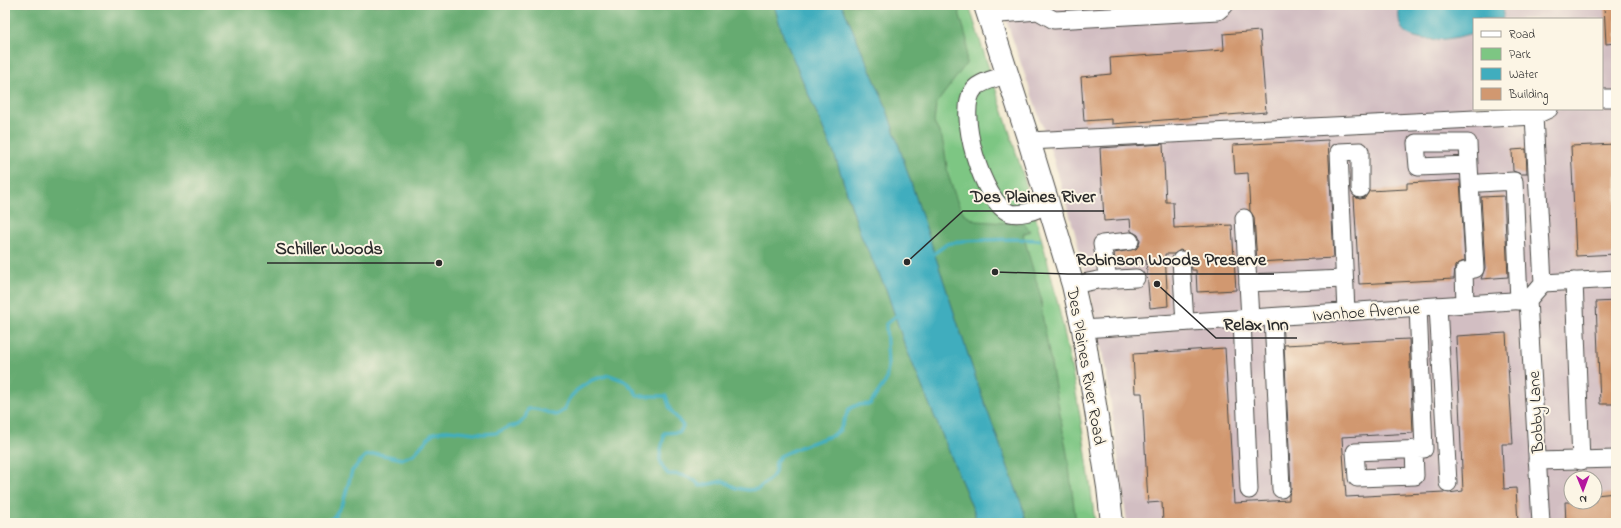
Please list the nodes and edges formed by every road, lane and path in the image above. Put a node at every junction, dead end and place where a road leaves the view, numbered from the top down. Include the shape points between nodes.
1 (1225, 5) edge
2 (1038, 8) edge
3 (986, 10) edge
4 (1008, 74) junction
5 (1603, 98) edge
6 (1616, 98) edge
7 (1542, 113) edge
8 (1030, 140) junction
9 (1469, 165) dead end
10 (1480, 183) dead end
11 (1360, 189) dead end
12 (1049, 205) junction
13 (1244, 218) dead end
14 (1130, 242) dead end
15 (1181, 260) dead end
16 (1136, 278) dead end
17 (1344, 279) junction
18 (1616, 279) edge
19 (1108, 280) junction
20 (1574, 281) junction
21 (1248, 283) junction
22 (1543, 283) junction
23 (1073, 285) junction
24 (1524, 301) junction
25 (1465, 304) junction
26 (1438, 306) junction
27 (1418, 307) junction
28 (1346, 312) junction
29 (1274, 317) junction
30 (1246, 318) junction
31 (1185, 322) junction
32 (1084, 329) junction
33 (1414, 449) dead end
34 (1616, 459) edge
35 (1537, 461) junction
36 (1581, 461) junction
37 (1448, 483) dead end
38 (1281, 488) dead end
39 (1249, 490) dead end
40 (1112, 523) edge
41 (1541, 523) edge

1 - 2 street via 1218,11 1054,20
2 - 3 street
3 - 4 main road, Des Plaines River Road
4 - 8 main road, Des Plaines River Road
4 - 12 street via 975,87 971,93 968,111 973,152 984,181 1002,208 1017,214
5 - 6 street
7 - 8 street
7 - 22 street
8 - 12 main road, Des Plaines River Road
9 - 25 street via 1475,269 1464,271
10 - 24 street, Bobby Lane via 1514,181
11 - 17 street via 1360,151 1340,152
12 - 23 main road, Des Plaines River Road
13 - 21 street
14 - 19 street via 1102,244
15 - 31 street
16 - 19 street
17 - 21 street
17 - 28 street
18 - 20 street
19 - 23 street
20 - 22 street
20 - 36 street
21 - 30 street
22 - 24 street
23 - 32 main road, Des Plaines River Road
24 - 25 street, Ivanhoe Avenue
24 - 35 street, Bobby Lane
25 - 26 street, Ivanhoe Avenue
26 - 27 street, Ivanhoe Avenue
26 - 37 street
27 - 28 street, Ivanhoe Avenue
27 - 33 street via 1424,449
28 - 29 street, Ivanhoe Avenue
29 - 30 street, Ivanhoe Avenue
29 - 38 street
30 - 31 street, Ivanhoe Avenue
30 - 39 street
31 - 32 street, Ivanhoe Avenue
32 - 40 main road, Des Plaines River Road
34 - 36 street
35 - 36 street
35 - 41 street, Bobby Lane

